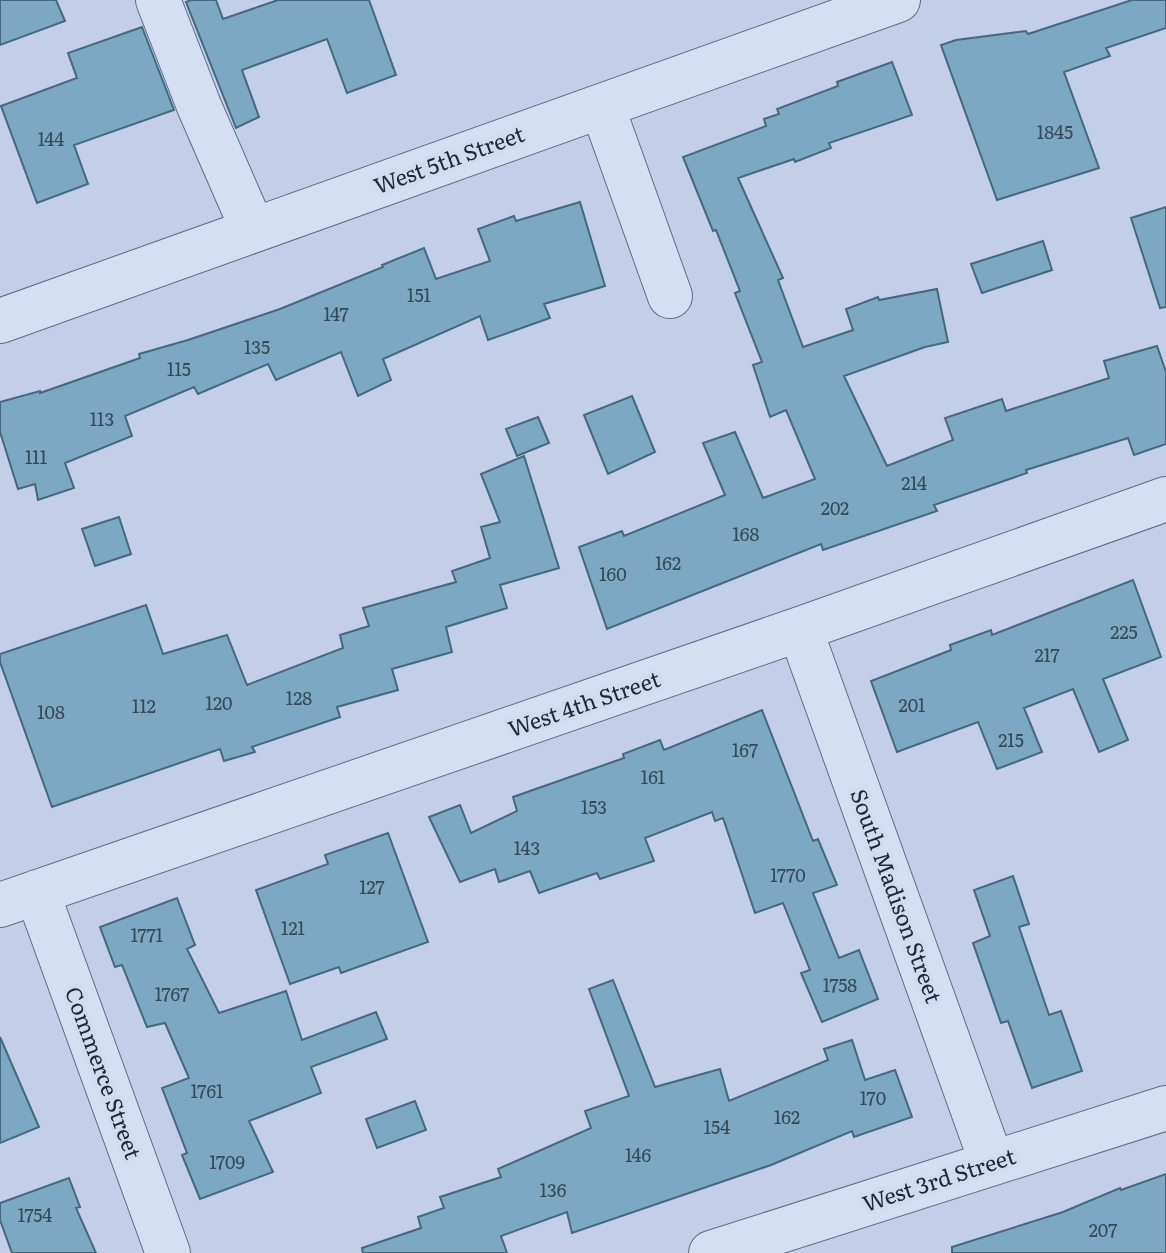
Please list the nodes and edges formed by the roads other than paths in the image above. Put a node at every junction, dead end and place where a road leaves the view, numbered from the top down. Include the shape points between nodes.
1 (158, 0) edge
2 (898, 0) edge
3 (602, 106) junction
4 (253, 230) junction
5 (670, 296) dead end
6 (0, 321) edge
7 (1166, 499) edge
8 (800, 629) junction
9 (18, 899) edge
10 (1166, 1108) edge
11 (992, 1163) junction
12 (168, 1253) edge
13 (711, 1253) edge

1 - 4 street
2 - 3 street, West 5th Street
3 - 4 street, West 5th Street
3 - 5 street
4 - 6 street, West 5th Street
7 - 8 street, West 4th Street
8 - 9 street, West 4th Street
8 - 11 street, South Madison Street
9 - 12 street, Commerce Street
10 - 11 street, West 3rd Street
11 - 13 street, West 3rd Street

